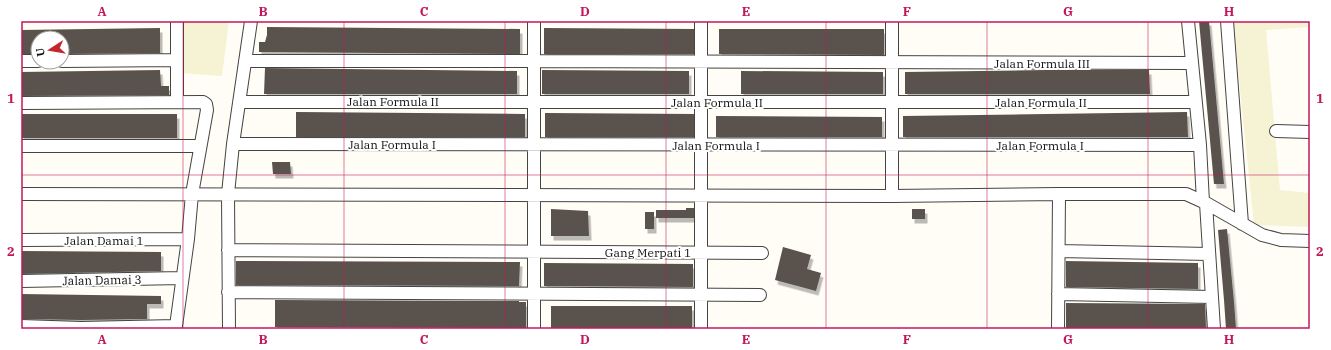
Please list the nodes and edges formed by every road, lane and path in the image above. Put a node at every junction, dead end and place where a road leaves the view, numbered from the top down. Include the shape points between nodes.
1 (177, 21) edge
2 (251, 21) edge
3 (534, 21) edge
4 (701, 21) edge
5 (892, 21) edge
6 (1188, 21) edge
7 (1227, 21) edge
8 (177, 60) junction
9 (534, 60) junction
10 (70, 61) edge
11 (245, 61) junction
12 (701, 62) junction
13 (892, 62) junction
14 (1191, 63) junction
15 (534, 101) junction
16 (177, 102) junction
17 (239, 102) junction
18 (701, 102) junction
19 (892, 102) junction
20 (1194, 102) junction
21 (21, 103) edge
22 (1276, 131) dead end
23 (1310, 132) edge
24 (233, 144) junction
25 (534, 144) junction
26 (701, 145) junction
27 (892, 145) junction
28 (21, 146) edge
29 (200, 146) junction
30 (1200, 146) junction
31 (21, 194) edge
32 (197, 194) junction
33 (223, 194) junction
34 (1058, 194) junction
35 (534, 195) junction
36 (701, 196) junction
37 (892, 196) junction
38 (1205, 203) junction
39 (1242, 224) junction
40 (188, 239) junction
41 (21, 240) edge
42 (1310, 241) edge
43 (228, 250) junction
44 (534, 252) junction
45 (701, 252) junction
46 (762, 252) dead end
47 (1059, 252) junction
48 (1209, 254) junction
49 (182, 278) junction
50 (21, 281) edge
51 (228, 292) junction
52 (534, 294) junction
53 (1058, 294) junction
54 (701, 295) junction
55 (760, 295) dead end
56 (1212, 297) junction
57 (21, 326) edge
58 (229, 329) edge
59 (534, 329) edge
60 (701, 329) edge
61 (1058, 329) edge
62 (1214, 329) edge

1 - 8 street
2 - 11 street
3 - 9 street
4 - 12 street
5 - 13 street
6 - 14 street
7 - 39 street
8 - 10 street
8 - 16 street
9 - 11 street, Jalan Formula III
9 - 12 street, Jalan Formula III
9 - 15 street
11 - 17 street
12 - 13 street, Jalan Formula III
12 - 18 street
13 - 14 street, Jalan Formula III
13 - 19 street
14 - 20 street
15 - 17 street, Jalan Formula II
15 - 18 street, Jalan Formula II
15 - 25 street
16 - 21 street
16 - 29 street via 206,104
17 - 24 street
18 - 19 street, Jalan Formula II
18 - 26 street
19 - 20 street, Jalan Formula II
19 - 27 street
20 - 30 street
22 - 23 street
24 - 25 street, Jalan Formula I
24 - 33 street
25 - 26 street, Jalan Formula I
25 - 35 street
26 - 27 street, Jalan Formula I
26 - 36 street
27 - 30 street, Jalan Formula I
27 - 37 street
28 - 29 street
29 - 32 street
30 - 38 street
31 - 32 street
32 - 33 street
32 - 40 street
33 - 35 street
33 - 43 street
34 - 37 street
34 - 38 street via 1186,194
34 - 47 street
35 - 36 street
35 - 44 street
36 - 37 street
36 - 45 street
38 - 39 street
38 - 48 street
39 - 42 street via 1270,238
40 - 41 street, Jalan Damai 1
40 - 49 street
43 - 44 street, Gang Merpati 1
43 - 51 street
44 - 45 street, Gang Merpati 1
44 - 52 street
45 - 46 street, Gang Merpati 1
45 - 54 street
47 - 48 street
47 - 53 street
48 - 56 street
49 - 50 street, Jalan Damai 3
49 - 57 street via 176,326
51 - 52 street
51 - 58 street
52 - 54 street
52 - 59 street
53 - 56 street
53 - 61 street
54 - 55 street
54 - 60 street
56 - 62 street

